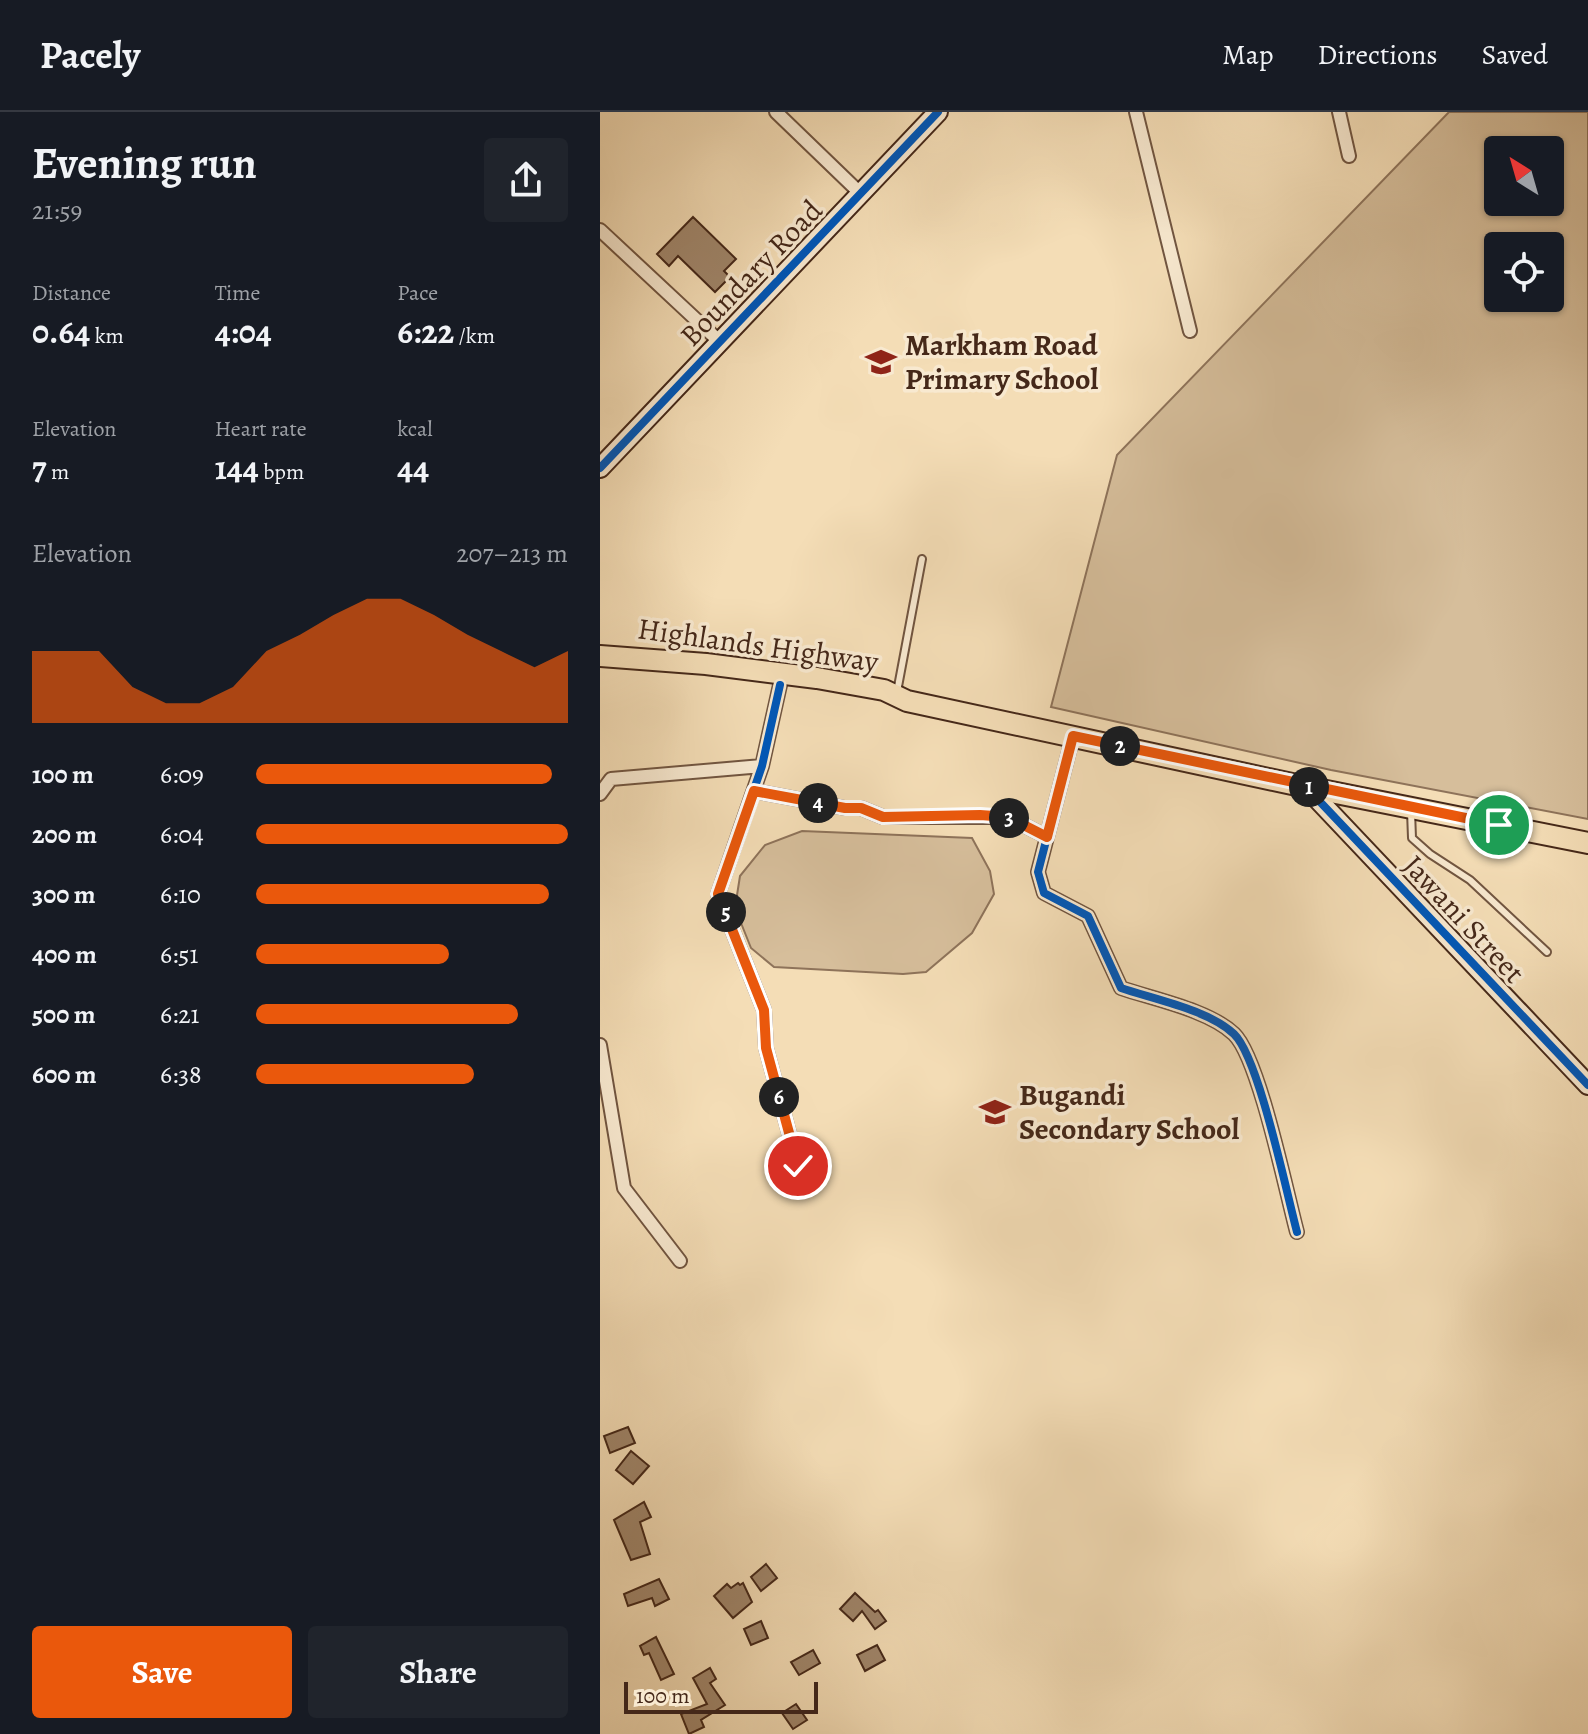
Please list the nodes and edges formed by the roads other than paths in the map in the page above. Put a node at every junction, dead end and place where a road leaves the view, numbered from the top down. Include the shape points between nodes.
1 (776, 112) edge
2 (1136, 112) edge
3 (1339, 112) edge
4 (936, 113) edge
5 (1349, 156) dead end
6 (861, 194) junction
7 (600, 230) edge
8 (1190, 331) dead end
9 (719, 341) junction
10 (600, 468) edge
11 (922, 559) dead end
12 (600, 656) edge
13 (600, 669) edge
14 (780, 685) junction
15 (902, 698) junction
16 (1073, 736) junction
17 (762, 766) junction
18 (1306, 787) junction
19 (754, 791) junction
20 (600, 794) edge
21 (1410, 807) junction
22 (1047, 837) junction
23 (1588, 843) edge
24 (1547, 952) dead end
25 (600, 1045) edge
26 (1588, 1085) edge
27 (798, 1166) dead end
28 (1297, 1232) dead end
29 (680, 1261) dead end

1 - 6 street
2 - 8 street
3 - 5 street
4 - 6 street, Boundary Road
6 - 9 street, Boundary Road
7 - 9 street
9 - 10 street, Boundary Road
11 - 15 lane
12 - 15 main road, Highlands Highway via 817,678
13 - 14 main road, Highlands Highway
14 - 15 main road, Highlands Highway via 871,700
14 - 17 street
15 - 16 main road, Highlands Highway
16 - 18 main road, Highlands Highway
16 - 22 street
17 - 19 street
17 - 20 street via 611,779
18 - 21 main road, Highlands Highway
18 - 26 street, Jawani Street
19 - 22 street via 861,808 883,817 1008,817
19 - 27 street via 718,894 764,1010 766,1048
21 - 23 main road, Highlands Highway
21 - 24 lane via 1412,838 1470,880
22 - 28 street via 1038,872 1044,893 1088,916 1121,988 1205,1016 1234,1034 1252,1064
25 - 29 street via 624,1188

